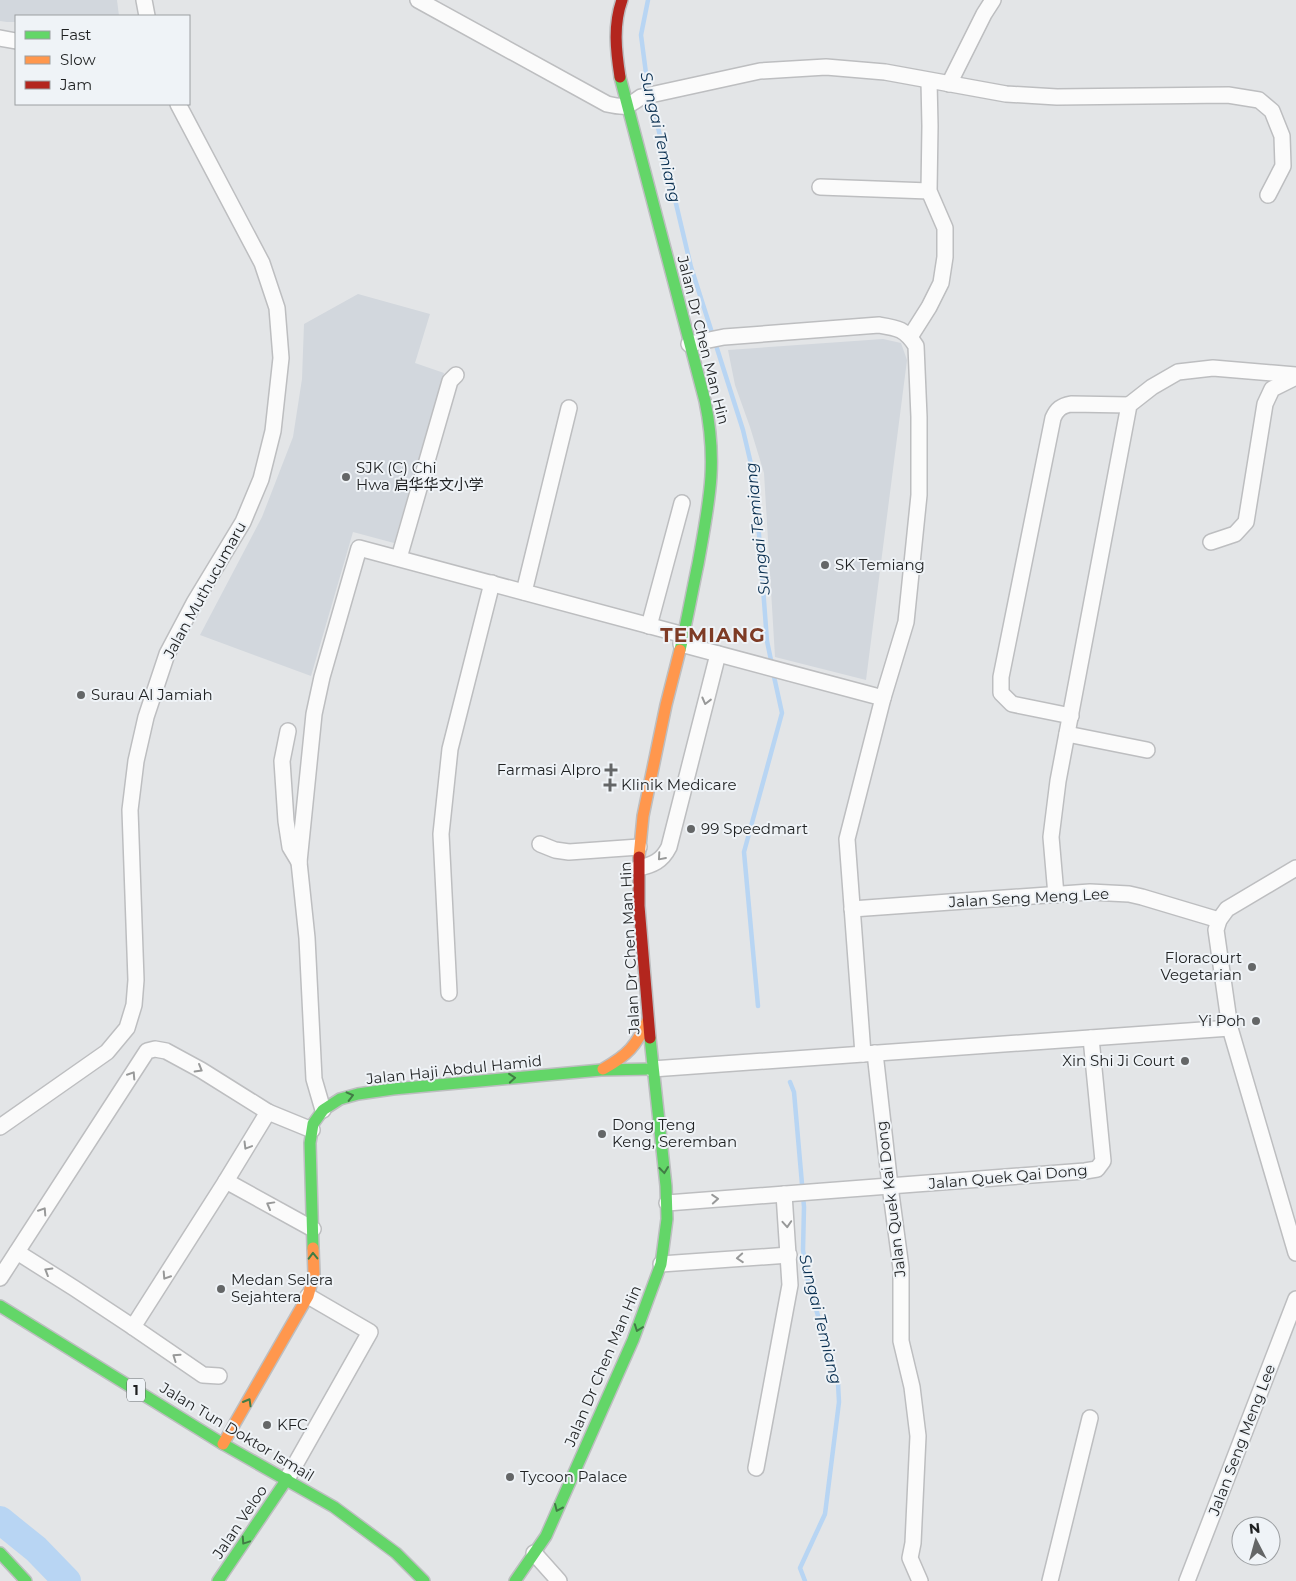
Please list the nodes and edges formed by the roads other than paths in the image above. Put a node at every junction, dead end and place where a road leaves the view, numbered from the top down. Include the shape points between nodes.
1 (144, 0) edge
2 (418, 0) edge
3 (622, 0) edge
4 (993, 0) edge
5 (147, 15) edge
6 (0, 38) edge
7 (15, 41) edge
8 (929, 81) junction
9 (949, 84) junction
10 (179, 105) edge
11 (627, 107) junction
12 (820, 187) dead end
13 (929, 191) junction
14 (1268, 195) dead end
15 (910, 337) junction
16 (696, 343) junction
17 (456, 375) dead end
18 (1296, 376) edge
19 (1129, 405) junction
20 (569, 408) dead end
21 (682, 503) dead end
22 (1211, 542) dead end
23 (399, 558) junction
24 (492, 583) junction
25 (524, 592) junction
26 (649, 626) junction
27 (682, 640) junction
28 (718, 654) junction
29 (883, 698) junction
30 (1071, 716) junction
31 (288, 731) dead end
32 (1067, 734) junction
33 (1147, 750) dead end
34 (540, 844) dead end
35 (639, 847) junction
36 (299, 862) junction
37 (638, 868) junction
38 (1296, 868) edge
39 (1056, 895) junction
40 (852, 909) junction
41 (1219, 920) junction
42 (449, 993) dead end
43 (648, 1019) junction
44 (1230, 1028) junction
45 (1091, 1038) junction
46 (869, 1054) junction
47 (652, 1069) junction
48 (601, 1070) junction
49 (323, 1110) junction
50 (268, 1112) junction
51 (658, 1112) junction
52 (0, 1127) edge
53 (312, 1130) junction
54 (226, 1181) junction
55 (890, 1186) junction
56 (789, 1194) junction
57 (666, 1203) junction
58 (313, 1229) junction
59 (17, 1252) junction
60 (1296, 1253) edge
61 (789, 1255) junction
62 (661, 1264) junction
63 (0, 1278) edge
64 (308, 1296) junction
65 (1296, 1299) edge
66 (0, 1306) edge
67 (133, 1327) junction
68 (219, 1376) dead end
69 (1090, 1418) dead end
70 (223, 1444) junction
71 (756, 1468) dead end
72 (287, 1479) junction
73 (0, 1553) edge
74 (534, 1553) junction
75 (26, 1581) edge
76 (218, 1581) edge
77 (424, 1581) edge
78 (515, 1581) edge
79 (559, 1581) edge
80 (920, 1581) edge
81 (1050, 1581) edge
82 (1187, 1581) edge

1 - 5 street
2 - 11 street via 607,104
3 - 11 main road, Jalan Dr Chen Man Hin via 615,48
4 - 9 street
6 - 7 street
8 - 9 street
8 - 11 street via 885,72 826,67 760,71 641,97
8 - 13 street
9 - 14 street via 1006,94 1057,97 1228,95 1260,100 1272,111 1282,136 1283,166
10 - 52 street, Jalan Muthucumaru via 262,263 277,308 281,358 273,431 261,479 243,522 167,654 146,717 130,810 136,980 134,1005 127,1028 107,1052
11 - 16 main road, Jalan Dr Chen Man Hin
12 - 13 street
13 - 15 street via 945,228 945,257 941,283
15 - 16 street via 900,329 880,325 724,337
15 - 29 street, Jalan Quek Kai Dong via 916,346 919,495 906,622
16 - 27 main road, Jalan Dr Chen Man Hin via 713,457 711,495
17 - 23 street via 450,380
18 - 19 street via 1213,368 1178,372 1152,386
18 - 22 street via 1272,389 1265,404 1246,522 1235,534
19 - 30 street
19 - 30 street via 1071,404 1056,411 1001,677 1001,693 1012,704
20 - 25 street
21 - 26 street
23 - 24 street
23 - 36 street via 359,548 314,714
24 - 25 street
24 - 42 street via 450,749 441,834
25 - 26 street
26 - 27 street
27 - 28 street
27 - 35 main road, Jalan Dr Chen Man Hin
28 - 29 street
28 -> 37 street via 669,847 657,862
29 - 40 street, Jalan Quek Kai Dong via 847,839
30 - 32 street
31 - 36 street via 282,761 286,821 290,846
32 - 33 street
32 - 39 street via 1051,837
34 - 35 street via 569,852
35 - 37 main road, Jalan Dr Chen Man Hin
36 - 49 street via 307,938 314,1078
37 - 43 main road, Jalan Dr Chen Man Hin
38 - 41 street via 1227,909
39 - 40 street, Jalan Seng Meng Lee
39 - 41 street, Jalan Seng Meng Lee via 1090,892 1129,894
40 - 46 street, Jalan Quek Kai Dong
41 - 44 street via 1216,930
43 - 47 main road, Jalan Dr Chen Man Hin
43 - 48 main road via 632,1051
44 - 45 street
44 - 60 street
45 - 46 street
45 - 55 street, Jalan Quek Qai Dong via 1103,1161 1097,1169
46 - 47 street
46 - 55 street, Jalan Quek Kai Dong
47 - 48 main road, Jalan Haji Abdul Hamid
47 - 51 main road, Jalan Dr Chen Man Hin
49 -> 48 main road, Jalan Haji Abdul Hamid via 340,1099 393,1089
48 - 51 main road via 639,1085
49 - 53 main road
50 - 53 street
50 -> 54 street
59 -> 50 street via 147,1051 166,1051
51 -> 57 main road, Jalan Dr Chen Man Hin
53 - 58 main road
58 -> 54 street
54 -> 67 street
55 - 56 street, Jalan Quek Qai Dong
55 - 80 street, Jalan Quek Kai Dong via 901,1268 901,1341 912,1387 918,1436 910,1558
57 -> 56 street, Jalan Quek Qai Dong
56 -> 61 street
57 - 62 main road, Jalan Dr Chen Man Hin
64 -> 58 main road via 314,1274
59 - 63 street
67 -> 59 street
61 -> 62 street
61 - 71 street via 790,1285
62 -> 74 main road, Jalan Dr Chen Man Hin via 634,1340 546,1536
70 -> 64 main road
64 - 72 street via 370,1332
65 - 82 street, Jalan Seng Meng Lee
66 - 70 main road, Jalan Tun Doktor Ismail / 1
68 -> 67 street via 203,1376
69 - 81 street
70 - 72 main road, Jalan Tun Doktor Ismail / 1
72 -> 76 main road, Jalan Veloo
72 - 77 main road, Jalan Tun Doktor Ismail / 1 via 371,1533
73 - 75 main road
74 - 78 main road, Jalan Dr Chen Man Hin
74 - 79 street

